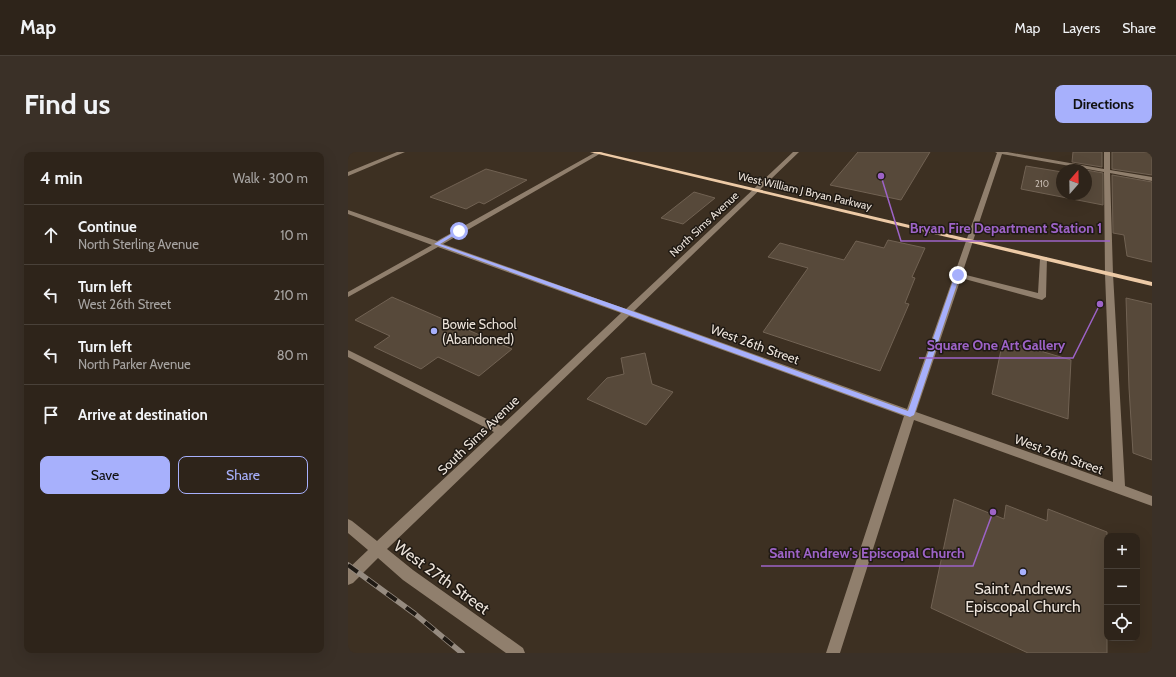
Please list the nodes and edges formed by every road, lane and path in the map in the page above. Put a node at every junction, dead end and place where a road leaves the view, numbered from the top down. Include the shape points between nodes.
1 (402, 152) edge
2 (597, 152) edge
3 (796, 152) edge
4 (1000, 152) edge
5 (1107, 152) edge
6 (1107, 171) junction
7 (348, 174) edge
8 (1152, 179) edge
9 (756, 191) junction
10 (348, 212) edge
11 (969, 241) junction
12 (436, 244) junction
13 (1044, 259) junction
14 (1109, 274) junction
15 (958, 275) junction
16 (1152, 284) edge
17 (348, 295) edge
18 (627, 311) junction
19 (348, 353) edge
20 (910, 415) junction
21 (502, 431) junction
22 (1119, 489) junction
23 (1152, 501) edge
24 (348, 525) edge
25 (377, 551) junction
26 (348, 578) edge
27 (518, 653) edge
28 (833, 653) edge

1 - 7 street
2 - 9 main road, West William J Bryan Parkway
2 - 12 street
3 - 9 street, North Sims Avenue
4 - 6 street
4 - 11 street
5 - 6 street
6 - 8 street
6 - 14 street
9 - 11 main road, West William J Bryan Parkway
9 - 18 street, North Sims Avenue
10 - 12 street, West 26th Street
11 - 13 main road, West William J Bryan Parkway
11 - 15 street
12 - 17 street
12 - 18 street, West 26th Street
13 - 14 main road, West William J Bryan Parkway
13 - 15 street via 1042,297
14 - 16 main road, West William J Bryan Parkway
14 - 22 street
15 - 20 street
18 - 20 street, West 26th Street
18 - 21 street, South Sims Avenue
19 - 21 street
20 - 22 street, West 26th Street
20 - 28 street
21 - 25 street, South Sims Avenue
22 - 23 street, West 26th Street
24 - 25 street, West 27th Street
25 - 26 street, South Sims Avenue
25 - 27 street, West 27th Street

